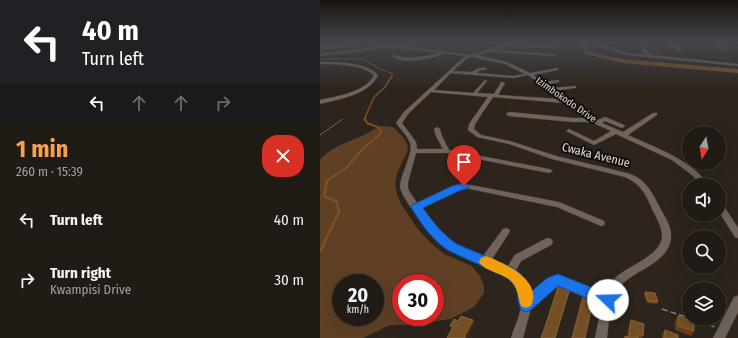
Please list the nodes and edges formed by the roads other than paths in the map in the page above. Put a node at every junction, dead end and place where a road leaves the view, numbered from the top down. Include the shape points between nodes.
1 (400, 59) edge
2 (419, 59) edge
3 (464, 59) edge
4 (484, 59) edge
5 (672, 59) edge
6 (320, 63) edge
7 (738, 65) edge
8 (486, 69) dead end
9 (557, 69) dead end
10 (450, 72) junction
11 (473, 74) junction
12 (529, 74) junction
13 (484, 81) dead end
14 (557, 81) dead end
15 (503, 83) dead end
16 (542, 84) junction
17 (460, 86) dead end
18 (574, 87) dead end
19 (550, 90) junction
20 (430, 91) junction
21 (454, 92) junction
22 (474, 94) junction
23 (493, 96) junction
24 (564, 101) junction
25 (320, 102) edge
26 (509, 114) dead end
27 (655, 114) dead end
28 (591, 120) junction
29 (597, 123) junction
30 (622, 126) dead end
31 (437, 130) dead end
32 (569, 131) dead end
33 (616, 131) junction
34 (623, 135) junction
35 (414, 151) junction
36 (447, 151) junction
37 (682, 163) edge
38 (691, 170) edge
39 (549, 171) dead end
40 (699, 178) edge
41 (416, 207) junction
42 (726, 216) edge
43 (601, 223) dead end
44 (506, 231) dead end
45 (738, 235) edge
46 (548, 242) dead end
47 (485, 261) junction
48 (509, 272) junction
49 (608, 300) junction
50 (738, 301) edge
51 (526, 306) junction
52 (721, 334) edge
53 (517, 338) edge
54 (601, 338) edge

1 - 2 street
3 - 10 street
4 - 12 street, Izimbokodo Drive via 501,62
5 - 7 street
6 - 25 street via 348,65 375,72 376,77 359,90
8 - 11 street via 479,69
9 - 12 street
10 - 11 street
10 - 20 street
11 - 12 street via 513,77
12 - 16 street, Izimbokodo Drive
13 - 22 street
14 - 16 street
15 - 23 street
16 - 19 street, Izimbokodo Drive
17 - 21 street
18 - 19 street
19 - 24 street, Izimbokodo Drive
20 - 21 street
20 - 35 street via 406,112 400,121 413,142
21 - 22 street
22 - 23 street
23 - 24 street
23 - 49 street, Cwaka Avenue via 472,124 471,130 476,135 516,144 554,158 627,174 648,190 664,226 666,243 660,253 622,277 612,289
24 - 28 street, Izimbokodo Drive
26 - 28 street
27 - 34 street
28 - 29 street, Izimbokodo Drive
29 - 30 street via 606,119
29 - 33 street, Izimbokodo Drive
31 - 36 street
32 - 33 street via 596,143
33 - 34 street, Izimbokodo Drive
34 - 37 street, Izimbokodo Drive
35 - 36 street
35 - 41 street via 403,186
36 - 39 street
38 - 40 street, Izimbokodo Drive
41 - 43 street via 464,186 559,206
41 - 47 street via 445,242
42 - 45 street
44 - 47 street
46 - 48 street via 518,258
47 - 48 street
48 - 51 street via 521,283 526,296
49 - 51 street via 558,280 552,282
49 - 54 street, Cwaka Avenue
50 - 52 street
51 - 53 street

